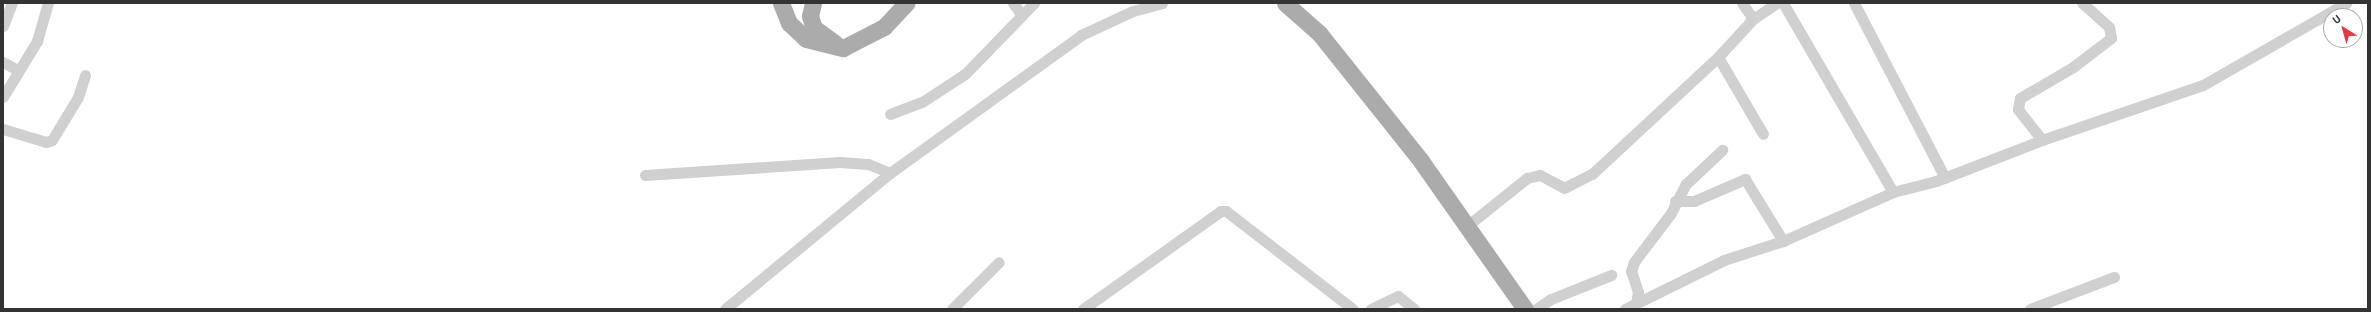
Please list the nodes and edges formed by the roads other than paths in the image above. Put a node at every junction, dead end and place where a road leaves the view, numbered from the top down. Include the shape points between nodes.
1 (12, 3) edge
2 (48, 3) edge
3 (781, 3) edge
4 (812, 3) edge
5 (906, 3) edge
6 (1013, 3) edge
7 (1034, 3) edge
8 (1162, 3) edge
9 (1286, 3) edge
10 (1742, 3) edge
11 (1777, 3) edge
12 (1783, 3) edge
13 (1854, 3) edge
14 (2082, 3) edge
15 (2346, 3) edge
16 (1021, 14) junction
17 (1753, 19) junction
18 (3, 26) edge
19 (843, 48) junction
20 (1718, 57) junction
21 (3, 62) edge
22 (19, 71) junction
23 (85, 75) dead end
24 (3, 97) edge
25 (890, 114) dead end
26 (3, 129) edge
27 (1763, 134) dead end
28 (2042, 140) junction
29 (1722, 150) dead end
30 (890, 173) junction
31 (645, 175) dead end
32 (1945, 178) junction
33 (1893, 192) junction
34 (1675, 202) junction
35 (1467, 226) junction
36 (1783, 241) junction
37 (999, 262) dead end
38 (1611, 275) dead end
39 (2114, 277) dead end
40 (1636, 304) junction
41 (725, 309) edge
42 (952, 309) edge
43 (1083, 309) edge
44 (1353, 309) edge
45 (1371, 309) edge
46 (1414, 309) edge
47 (1525, 309) edge
48 (1536, 309) edge
49 (1625, 309) edge
50 (2030, 309) edge

1 - 18 street
2 - 22 street via 37,41
3 - 19 main road via 789,22 806,39
4 - 19 main road via 810,16 814,28
5 - 19 main road via 884,27
6 - 16 street
7 - 16 street
8 - 30 street via 1133,11 1081,35
9 - 35 main road via 1319,33 1421,161
10 - 17 street
11 - 17 street
12 - 33 street
13 - 32 street
14 - 28 street via 2109,27 2112,38 2073,67 2020,98 2018,109
15 - 28 street via 2203,85
16 - 25 street via 981,59 950,85 922,102
17 - 20 street
20 - 27 street
20 - 35 street via 1592,174 1564,188 1540,175 1527,178
21 - 22 street
22 - 24 street
23 - 26 street via 78,97 52,140 46,142
28 - 32 street
29 - 34 street via 1686,184
30 - 31 street via 868,164 840,162
30 - 41 street
32 - 33 street
33 - 36 street
34 - 36 street via 1694,201 1744,179
34 - 40 street via 1634,262 1631,271 1638,292
35 - 47 main road
36 - 40 street via 1724,260
37 - 42 street
38 - 48 street via 1551,299
39 - 50 street
40 - 49 street
43 - 44 street via 1221,211
45 - 46 street via 1398,296

